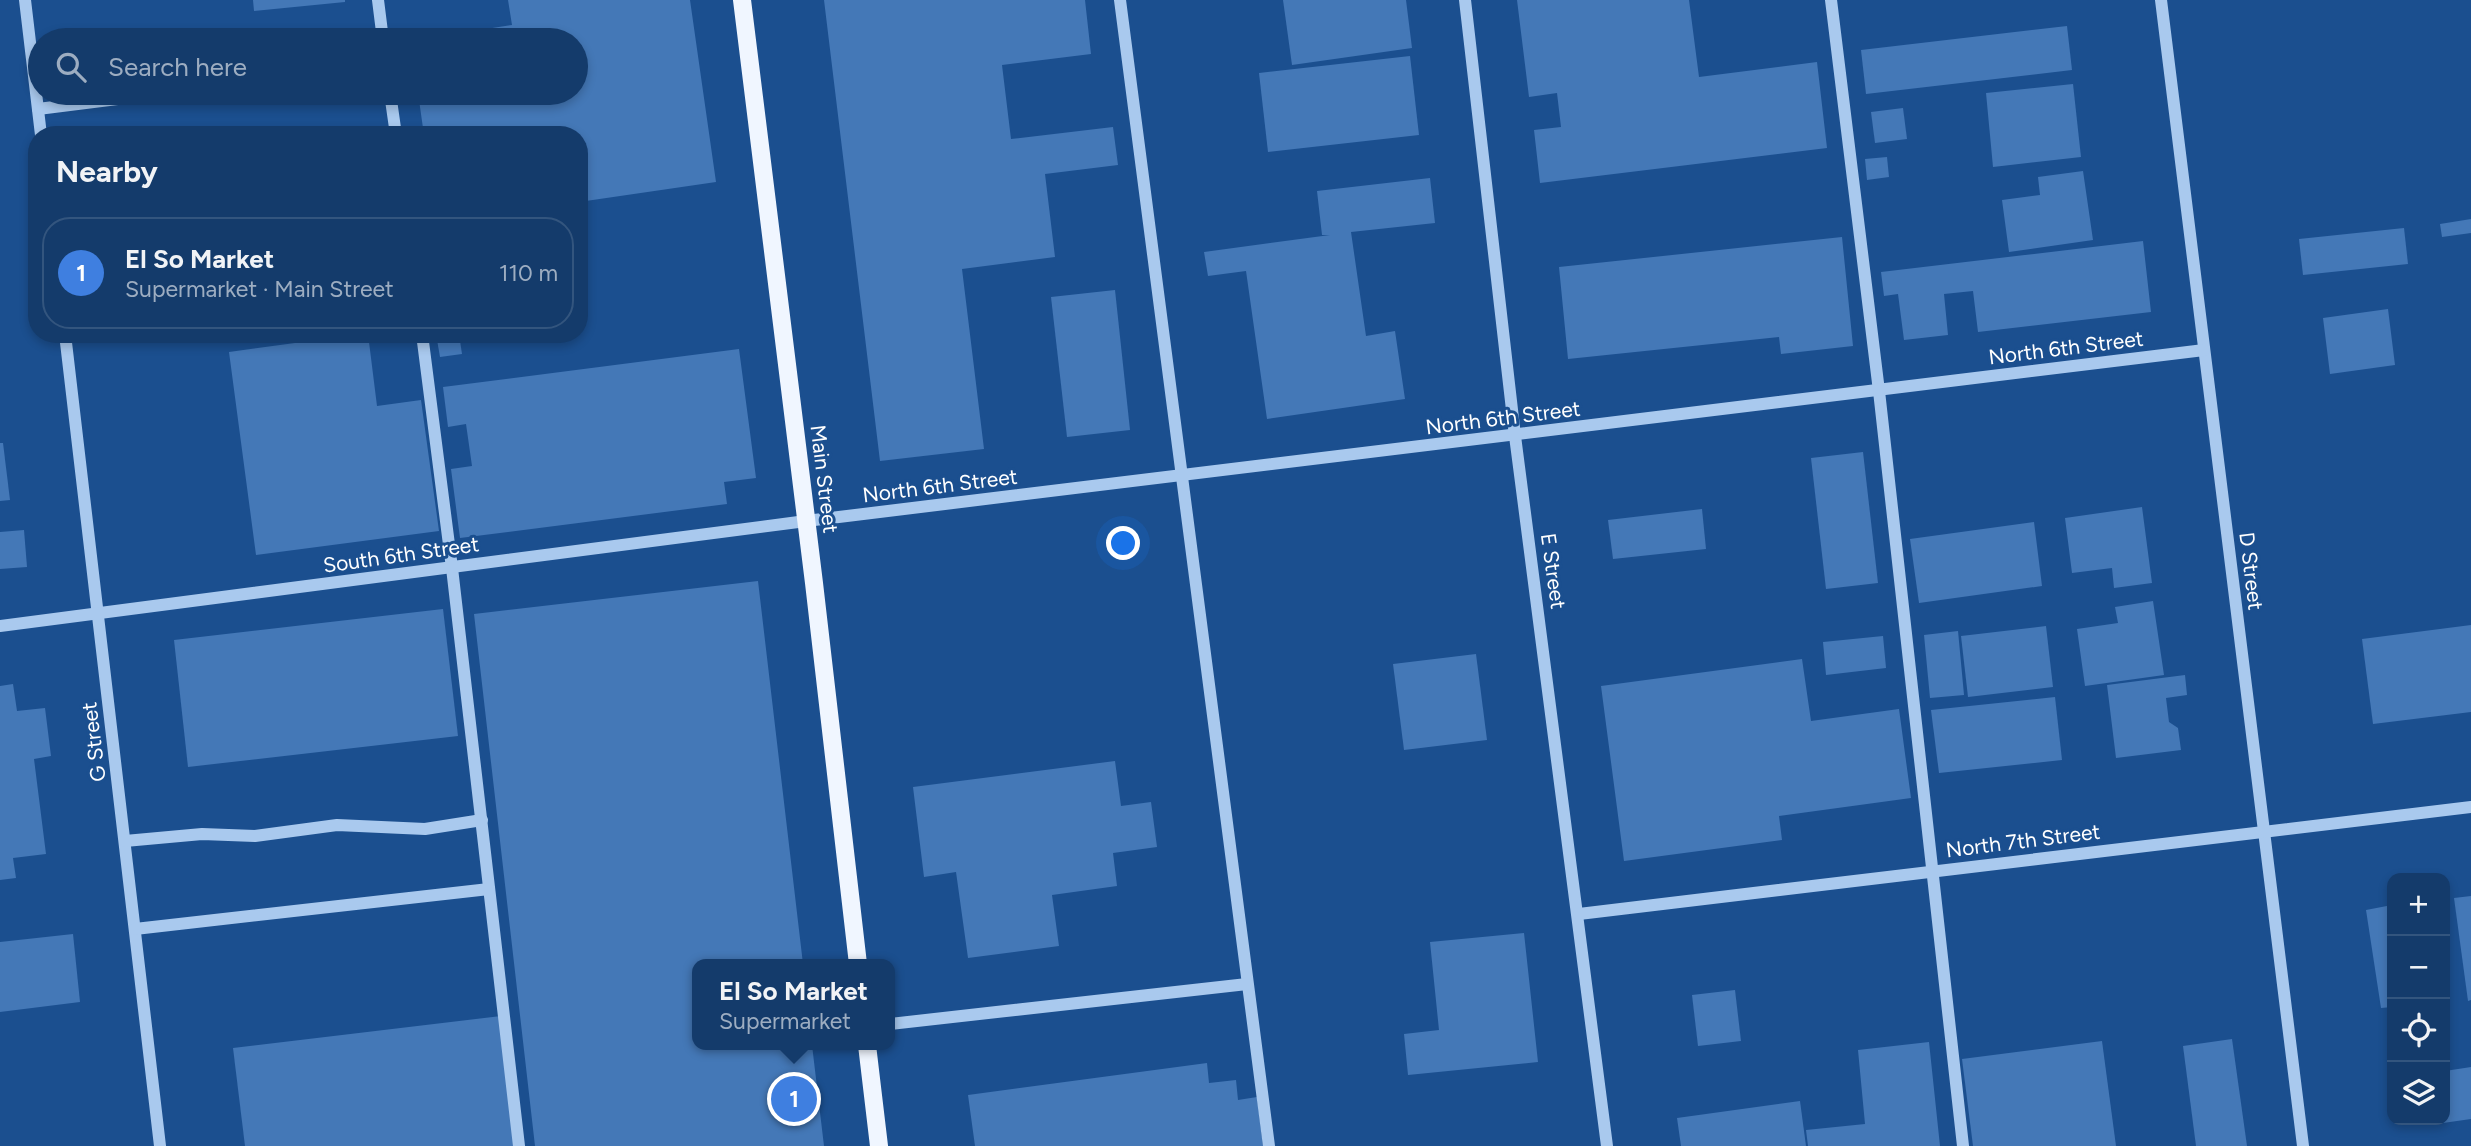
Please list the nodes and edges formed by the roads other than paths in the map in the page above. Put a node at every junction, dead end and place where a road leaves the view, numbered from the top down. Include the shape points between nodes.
1 (25, 0) edge
2 (378, 0) edge
3 (742, 0) edge
4 (1120, 0) edge
5 (1465, 0) edge
6 (1831, 0) edge
7 (2161, 0) edge
8 (28, 28) edge
9 (382, 28) edge
10 (38, 105) edge
11 (70, 105) edge
12 (392, 105) edge
13 (38, 109) junction
14 (40, 126) edge
15 (395, 126) edge
16 (66, 343) edge
17 (423, 343) edge
18 (2204, 350) junction
19 (1879, 391) junction
20 (1515, 436) junction
21 (1181, 476) junction
22 (806, 521) junction
23 (452, 568) junction
24 (98, 615) junction
25 (0, 626) edge
26 (2471, 807) edge
27 (482, 820) junction
28 (2264, 831) junction
29 (125, 841) junction
30 (1932, 872) junction
31 (489, 889) junction
32 (1579, 915) junction
33 (135, 929) junction
34 (857, 959) edge
35 (1247, 984) junction
36 (895, 1023) edge
37 (868, 1050) edge
38 (160, 1146) edge
39 (519, 1146) edge
40 (879, 1146) edge
41 (1269, 1146) edge
42 (1607, 1146) edge
43 (1963, 1146) edge
44 (2303, 1146) edge

1 - 8 street
2 - 9 street
3 - 22 main road, Main Street
4 - 21 street
5 - 20 street, E Street
6 - 19 street
7 - 18 street, D Street
10 - 13 street
11 - 13 street
12 - 15 street
13 - 14 street
16 - 24 street, G Street
17 - 23 street
18 - 19 street, North 6th Street
18 - 28 street, D Street
19 - 20 street, North 6th Street
19 - 30 street
20 - 21 street, North 6th Street
20 - 32 street, E Street
21 - 22 street, North 6th Street
21 - 35 street
22 - 23 street, South 6th Street
22 - 34 main road, Main Street
23 - 24 street, South 6th Street
23 - 27 street
24 - 25 street, South 6th Street
24 - 29 street, G Street
26 - 28 street, North 7th Street
27 - 29 street via 425,829 337,825 255,836 202,834
27 - 31 street
28 - 30 street, North 7th Street
28 - 44 street, D Street
29 - 33 street, G Street
30 - 32 street, North 7th Street
30 - 43 street
31 - 33 street
31 - 39 street
32 - 42 street, E Street
33 - 38 street, G Street
35 - 36 street
35 - 41 street
37 - 40 main road

